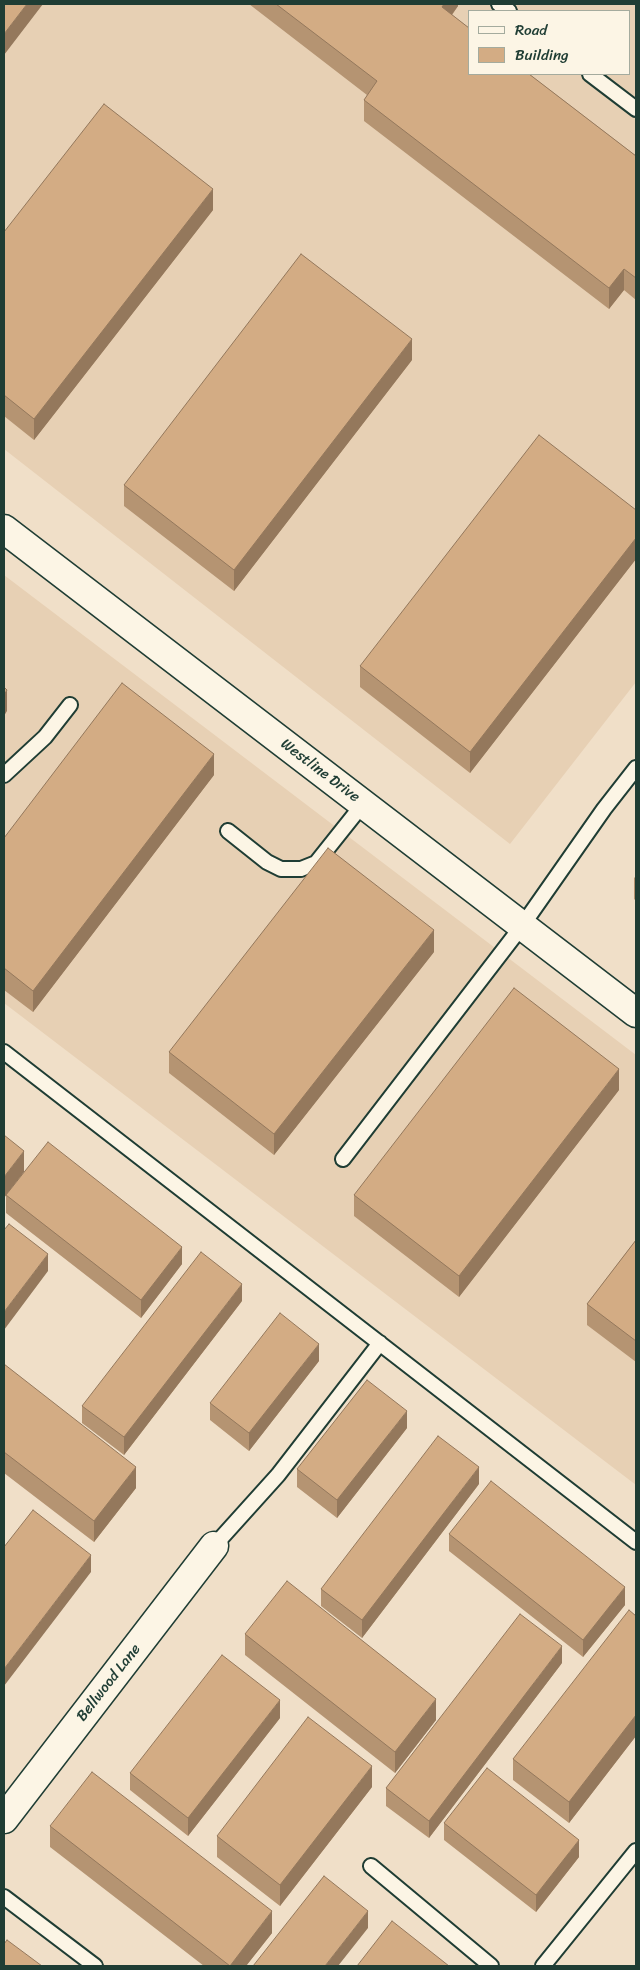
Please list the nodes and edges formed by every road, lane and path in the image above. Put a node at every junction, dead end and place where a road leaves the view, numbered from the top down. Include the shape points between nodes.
1 (591, 75) edge
2 (636, 109) edge
3 (4, 529) edge
4 (70, 706) dead end
5 (636, 768) edge
6 (4, 775) edge
7 (363, 804) junction
8 (228, 831) dead end
9 (522, 926) junction
10 (636, 1013) edge
11 (4, 1052) edge
12 (343, 1159) dead end
13 (380, 1343) junction
14 (636, 1542) edge
15 (214, 1546) joint
16 (4, 1819) edge
17 (636, 1851) edge
18 (371, 1866) dead end
19 (4, 1897) edge
20 (95, 1966) edge
21 (491, 1966) edge
22 (543, 1966) edge

1 - 2 lane
3 - 7 street, Westline Drive
4 - 6 lane via 45,737
5 - 9 lane
7 - 8 lane via 316,863 301,869 282,870
7 - 9 street, Westline Drive
9 - 10 street, Westline Drive
9 - 12 lane
11 - 13 lane
13 - 14 lane
13 - 15 lane via 278,1475
15 - 16 street, Bellwood Lane
17 - 22 lane
18 - 21 lane
19 - 20 lane

